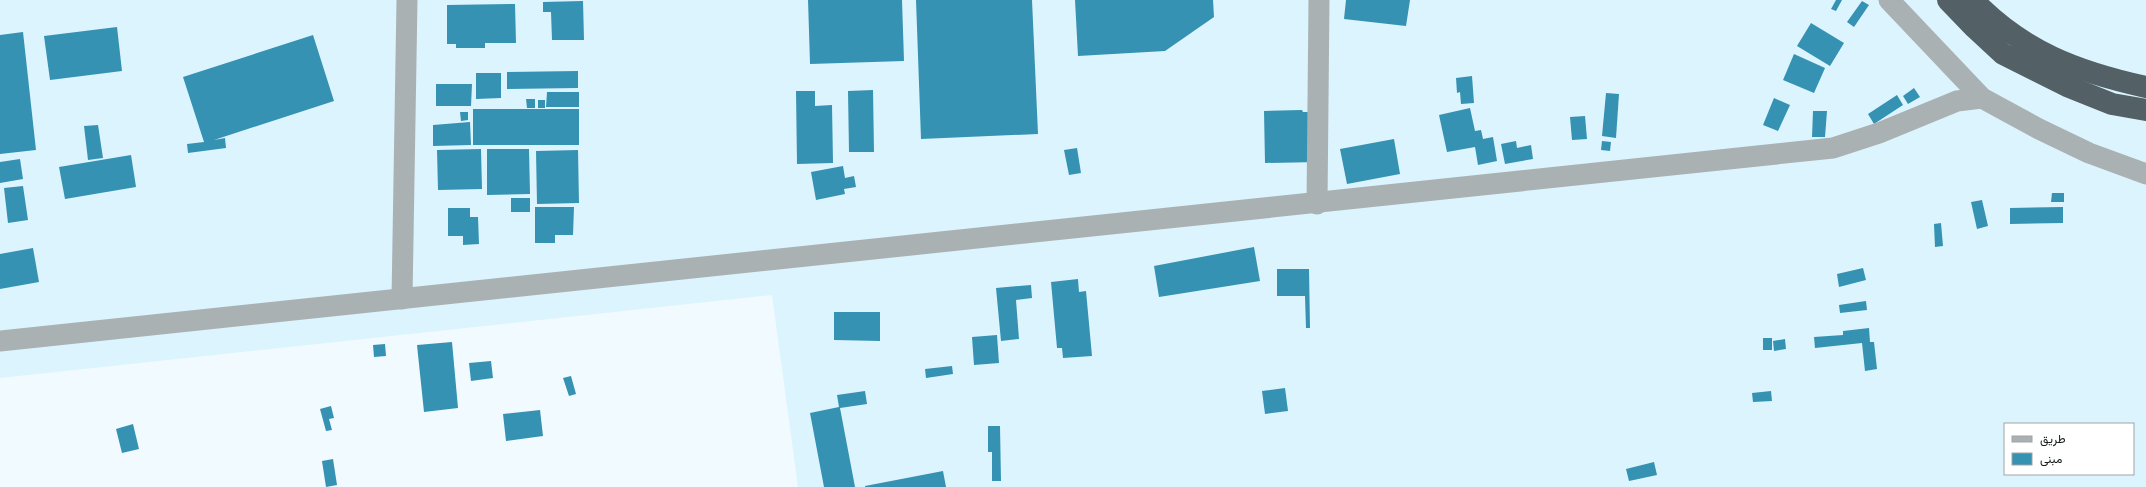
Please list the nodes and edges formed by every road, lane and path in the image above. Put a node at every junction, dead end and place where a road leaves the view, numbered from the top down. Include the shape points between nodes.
1 (407, 0) edge
2 (1319, 0) edge
3 (1889, 0) edge
4 (1948, 0) edge
5 (1973, 0) edge
6 (2146, 88) edge
7 (1982, 98) junction
8 (2146, 110) edge
9 (2146, 174) edge
10 (1317, 204) junction
11 (402, 299) junction
12 (0, 341) edge

1 - 11 street
2 - 10 street
3 - 7 street
4 - 8 highway via 2003,54 2067,86 2112,104
5 - 6 highway via 2005,29 2059,62 2092,74
7 - 9 street via 2089,153
7 - 10 street via 1957,101 1879,133 1833,148
10 - 11 street
11 - 12 street

